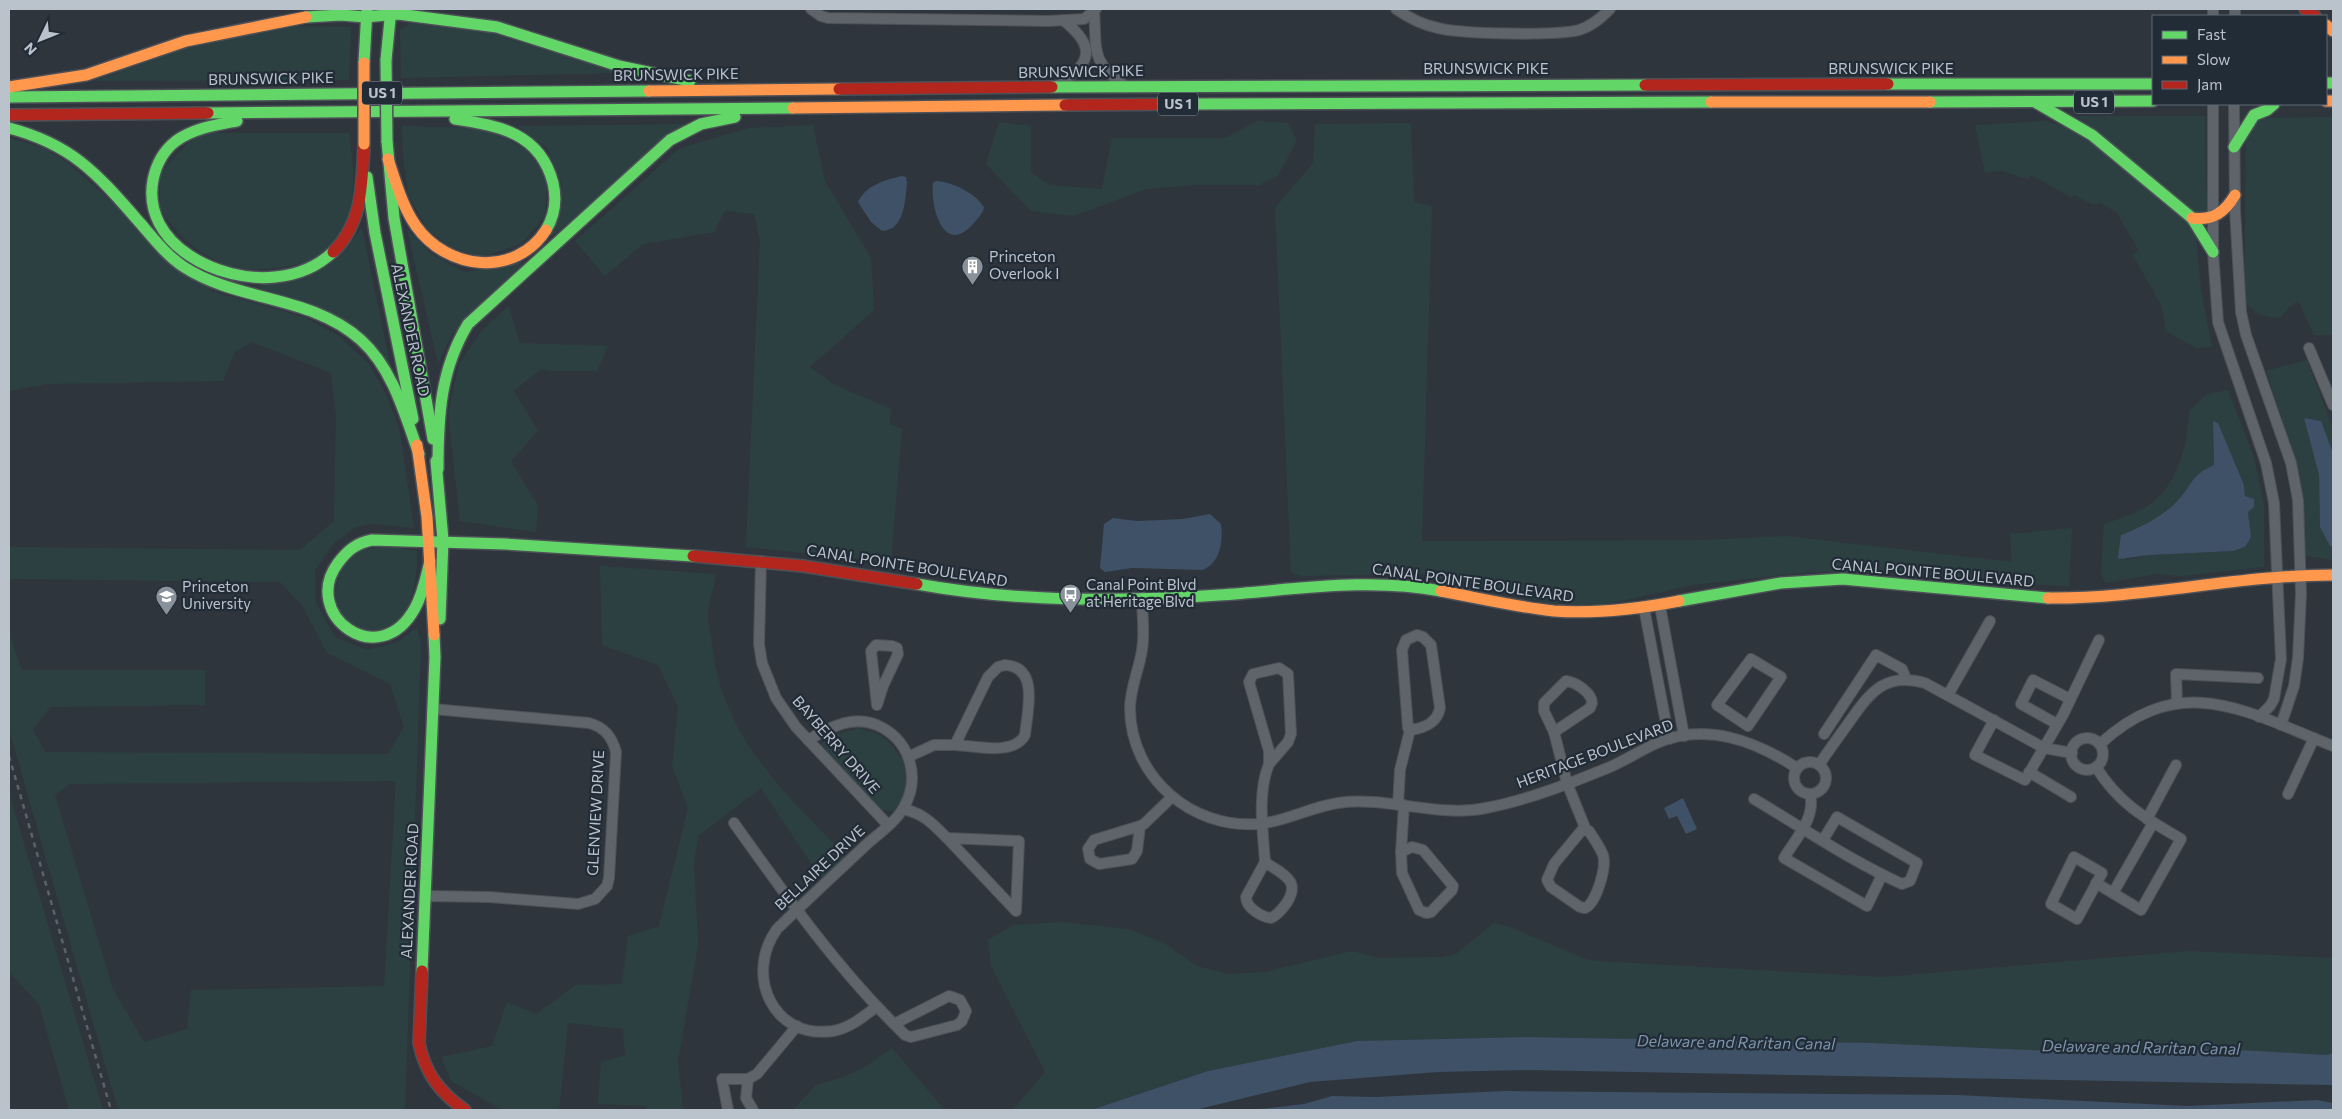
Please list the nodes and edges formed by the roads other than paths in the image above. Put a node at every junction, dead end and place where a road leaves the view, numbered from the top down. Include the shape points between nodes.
1 (327, 9) edge
2 (811, 9) edge
3 (1396, 9) edge
4 (1610, 9) edge
5 (1095, 10) edge
6 (390, 12) edge
7 (366, 13) edge
8 (892, 13) edge
9 (312, 16) junction
10 (1063, 20) junction
11 (2152, 84) edge
12 (1126, 86) junction
13 (9, 88) edge
14 (1054, 88) junction
15 (755, 89) junction
16 (9, 97) edge
17 (2152, 101) edge
18 (2035, 102) junction
19 (2213, 105) edge
20 (2234, 105) edge
21 (2273, 105) edge
22 (809, 107) junction
23 (403, 111) junction
24 (288, 112) junction
25 (9, 115) edge
26 (9, 128) edge
27 (364, 144) junction
28 (2234, 148) junction
29 (388, 159) junction
30 (2235, 195) junction
31 (2192, 218) junction
32 (2214, 218) junction
33 (2213, 252) junction
34 (2309, 348) dead end
35 (2333, 405) edge
36 (419, 454) junction
37 (438, 469) junction
38 (443, 540) junction
39 (429, 541) junction
40 (430, 561) junction
41 (761, 561) junction
42 (2277, 575) junction
43 (2300, 575) junction
44 (2333, 575) edge
45 (1142, 597) junction
46 (1660, 606) junction
47 (1644, 608) junction
48 (1990, 621) dead end
49 (2099, 640) dead end
50 (435, 656) junction
51 (2258, 678) dead end
52 (1906, 679) junction
53 (1948, 695) junction
54 (2070, 699) junction
55 (2177, 703) junction
56 (877, 705) junction
57 (433, 709) junction
58 (2259, 716) junction
59 (1994, 720) junction
60 (872, 723) junction
61 (2057, 724) junction
62 (2281, 725) junction
63 (1748, 726) junction
64 (1410, 730) junction
65 (1554, 732) junction
66 (1824, 734) dead end
67 (1684, 736) junction
68 (2314, 738) junction
69 (1669, 739) junction
70 (808, 740) junction
71 (1744, 740) junction
72 (2100, 744) junction
73 (954, 745) junction
74 (2333, 746) edge
75 (2044, 748) junction
76 (2072, 753) junction
77 (908, 757) junction
78 (1269, 764) junction
79 (1819, 765) junction
80 (2176, 765) dead end
81 (2096, 767) junction
82 (1797, 768) junction
83 (2029, 772) junction
84 (1567, 783) junction
85 (1810, 794) junction
86 (2288, 794) dead end
87 (1172, 797) junction
88 (2071, 797) dead end
89 (1754, 799) dead end
90 (1401, 805) junction
91 (903, 809) junction
92 (2150, 821) junction
93 (734, 823) dead end
94 (1262, 824) junction
95 (888, 825) junction
96 (1140, 826) junction
97 (1802, 828) junction
98 (1586, 830) junction
99 (947, 838) junction
100 (1823, 840) junction
101 (1401, 852) junction
102 (1265, 862) junction
103 (1882, 875) junction
104 (2096, 884) junction
105 (2113, 894) junction
106 (425, 896) junction
107 (796, 910) junction
108 (876, 1007) junction
109 (894, 1024) junction
110 (797, 1026) junction
111 (748, 1079) junction
112 (464, 1110) edge
113 (728, 1110) edge
114 (753, 1110) edge

1 - 9 main road
2 - 8 street via 828,18
3 - 4 street via 1420,22 1456,31 1559,32 1591,25
5 - 10 street via 1084,19
5 - 12 street via 1097,55 1102,67
6 - 7 main road
6 - 15 main road via 498,26 645,73
6 - 29 main road, ALEXANDER ROAD, bridge via 386,60
7 - 9 main road
7 - 27 main road, ALEXANDER ROAD, bridge
8 - 10 street
9 - 13 main road via 205,36 86,75
10 - 14 street via 1080,33 1086,43 1086,55 1071,77
11 - 12 main road, BRUNSWICK PIKE / US 1
12 - 14 main road, BRUNSWICK PIKE / US 1
14 - 15 main road, BRUNSWICK PIKE / US 1
15 - 16 main road, BRUNSWICK PIKE / US 1
17 - 18 main road, US 1
18 - 22 main road, US 1
18 - 31 main road via 2092,135
19 - 32 street
20 - 28 street
21 - 28 main road via 2254,115
22 - 23 main road, US 1
22 - 37 main road via 711,120 678,134 481,310 458,340 444,374 439,402
23 - 24 main road, US 1
23 - 29 main road via 487,124 513,133 542,156 553,177 556,204 536,244 514,258 487,265 458,260 439,250 418,229 404,205
24 - 25 main road, US 1
24 - 27 main road via 198,130 182,137 164,154 153,177 153,207 161,226 182,250 201,263 224,273 248,277 280,277 317,265 338,249 356,218
26 - 36 main road via 53,142 82,160 166,252 190,271 223,286 317,312 345,327 371,350 384,368 399,398
27 - 36 main road, ALEXANDER ROAD via 375,233
28 - 30 street
29 - 37 main road, ALEXANDER ROAD via 394,218
30 - 32 main road via 2224,211
30 - 43 street via 2241,312 2296,482
31 - 32 main road
31 - 33 main road
32 - 33 street
33 - 42 street via 2218,322 2271,483
34 - 35 street
36 - 39 main road, ALEXANDER ROAD
37 - 38 main road, ALEXANDER ROAD
38 - 39 main road, CANAL POINTE BOULEVARD
38 - 41 main road, CANAL POINTE BOULEVARD
38 - 50 main road, ALEXANDER ROAD via 442,609
39 - 40 main road, ALEXANDER ROAD
39 - 40 main road via 374,539 347,551 333,568 329,581 329,604 334,617 351,634 364,639 396,632 417,605
40 - 50 main road, ALEXANDER ROAD
41 - 45 main road, CANAL POINTE BOULEVARD via 853,572 1002,597
41 - 70 street, BAYBERRY DRIVE via 758,626 762,663 780,704
42 - 43 main road, CANAL POINTE BOULEVARD
42 - 46 main road, CANAL POINTE BOULEVARD via 2159,592 2071,598 1847,579 1806,580 1773,583
42 - 58 street via 2281,659 2274,699
43 - 44 main road, CANAL POINTE BOULEVARD
43 - 62 street via 2298,658 2294,686
45 - 47 main road, CANAL POINTE BOULEVARD via 1202,596 1365,583 1427,588 1549,610 1608,612
45 - 87 street, HERITAGE BOULEVARD via 1143,645 1131,691 1132,726 1142,759
46 - 47 main road, CANAL POINTE BOULEVARD
46 - 67 street
47 - 69 street
48 - 53 street
49 - 54 street
50 - 57 main road, ALEXANDER ROAD
51 - 55 street via 2176,674
52 - 53 street via 1925,683
52 - 66 street via 1902,669 1876,655
52 - 79 street via 1886,683 1866,697
53 - 59 street
54 - 61 street
54 - 61 street via 2033,680 2021,704
55 - 58 street via 2211,702
55 - 72 street via 2135,718
56 - 56 street via 898,654 897,648 892,646 876,645 871,650
56 - 60 street
57 - 106 main road, ALEXANDER ROAD
57 - 106 street, GLENVIEW DRIVE via 597,725 610,736 616,752 610,878 595,899 578,904
58 - 62 street
59 - 75 street
59 - 83 street via 1976,755 2025,780
60 - 70 street, BELLAIRE DRIVE via 848,721
60 - 77 street, BELLAIRE DRIVE via 897,739
61 - 75 street
62 - 68 street
63 - 63 street via 1781,677 1751,659 1717,705
63 - 71 street
64 - 64 street via 1430,724 1440,708 1431,645 1417,635 1406,640 1402,650
64 - 90 street via 1400,770
65 - 65 street via 1590,708 1592,703 1590,694 1570,681 1563,683 1544,703 1544,711
65 - 84 street
67 - 69 street, HERITAGE BOULEVARD
67 - 71 street, HERITAGE BOULEVARD via 1718,735
68 - 74 street
68 - 86 street
69 - 84 street, HERITAGE BOULEVARD
70 - 95 street, BAYBERRY DRIVE
71 - 82 street, HERITAGE BOULEVARD
72 - 76 street via 2084,738 2074,744
72 - 81 street via 2103,757
73 - 73 street via 1010,748 1022,741 1029,685 1024,672 1005,665 992,671
73 - 77 street via 934,745
75 - 76 street
75 - 83 street
76 - 81 street via 2072,759 2080,768
77 - 91 street, BELLAIRE DRIVE via 912,788
78 - 78 street via 1292,734 1288,674 1282,668 1253,674 1249,682 1269,751
78 - 94 street
79 - 82 street via 1808,762
79 - 85 street via 1825,772 1825,784
80 - 92 street
81 - 92 street via 2117,796
82 - 85 street via 1795,785
83 - 88 street
84 - 90 street, HERITAGE BOULEVARD via 1502,804 1471,810
84 - 98 street
85 - 97 street via 1811,816
87 - 94 street, HERITAGE BOULEVARD via 1212,819 1242,825
87 - 96 street
89 - 97 street
90 - 94 street, HERITAGE BOULEVARD via 1361,801 1339,803
90 - 101 street
91 - 95 street, BELLAIRE DRIVE
91 - 99 street via 929,820
92 - 105 street
92 - 105 street via 2181,839 2141,910
93 - 107 street
94 - 102 street
95 - 107 street, BELLAIRE DRIVE
96 - 96 street via 1094,840 1088,849 1090,859 1099,864 1132,859 1138,851
97 - 100 street
97 - 103 street via 1784,858 1792,863 1867,906
98 - 98 street via 1563,851 1547,880 1580,908 1592,903 1605,862
99 - 99 street via 985,878 1016,911 1019,841
100 - 103 street
100 - 103 street via 1837,817 1917,862 1907,883
101 - 101 street via 1402,873 1419,910 1431,912 1452,890 1452,882 1423,850 1412,847
102 - 102 street via 1246,902 1271,918 1278,914 1294,888
104 - 104 street via 2077,919 2051,904 2074,857 2102,873
104 - 105 street
106 - 112 main road, ALEXANDER ROAD via 420,1052 432,1082
107 - 108 street
107 - 110 street, BELLAIRE DRIVE via 769,939 762,973 772,1004
108 - 109 street
108 - 110 street, BELLAIRE DRIVE via 843,1028 820,1031
109 - 109 street via 905,1035 916,1037 957,1025 962,1022 966,1011 960,1000 949,996
110 - 111 street
111 - 113 street via 722,1079
111 - 114 street via 746,1098

